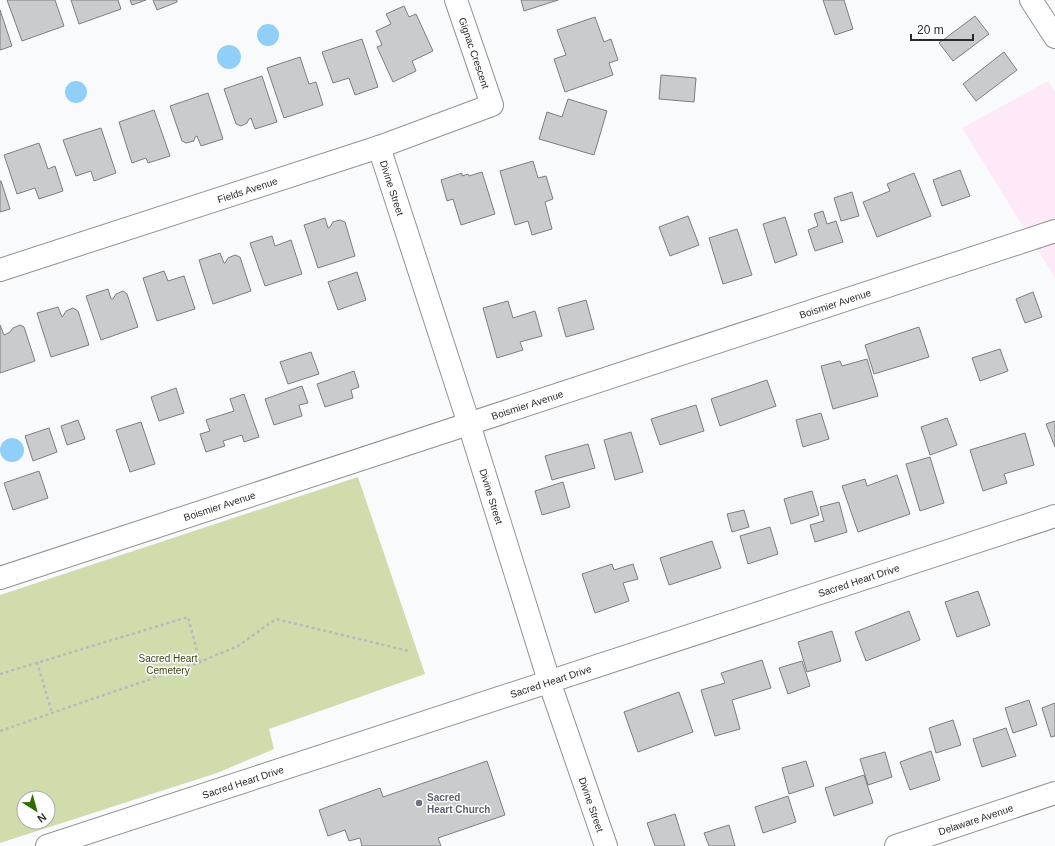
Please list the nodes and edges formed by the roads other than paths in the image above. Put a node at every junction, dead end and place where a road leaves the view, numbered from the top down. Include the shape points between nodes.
1 (456, 0) edge
2 (1031, 0) edge
3 (1055, 37) edge
4 (492, 105) joint
5 (379, 147) junction
6 (1055, 231) edge
7 (0, 270) edge
8 (469, 424) junction
9 (1055, 516) edge
10 (0, 578) edge
11 (549, 681) junction
12 (1055, 793) edge
13 (47, 846) edge
14 (606, 846) edge
15 (896, 846) edge

1 - 4 street, Gignac Crescent
2 - 3 street
4 - 5 street, Fields Avenue
5 - 7 street, Fields Avenue
5 - 8 street, Divine Street
6 - 8 street, Boismier Avenue
8 - 10 street, Boismier Avenue
8 - 11 street, Divine Street
9 - 11 street, Sacred Heart Drive
11 - 13 street, Sacred Heart Drive
11 - 14 street, Divine Street
12 - 15 street, Delaware Avenue

